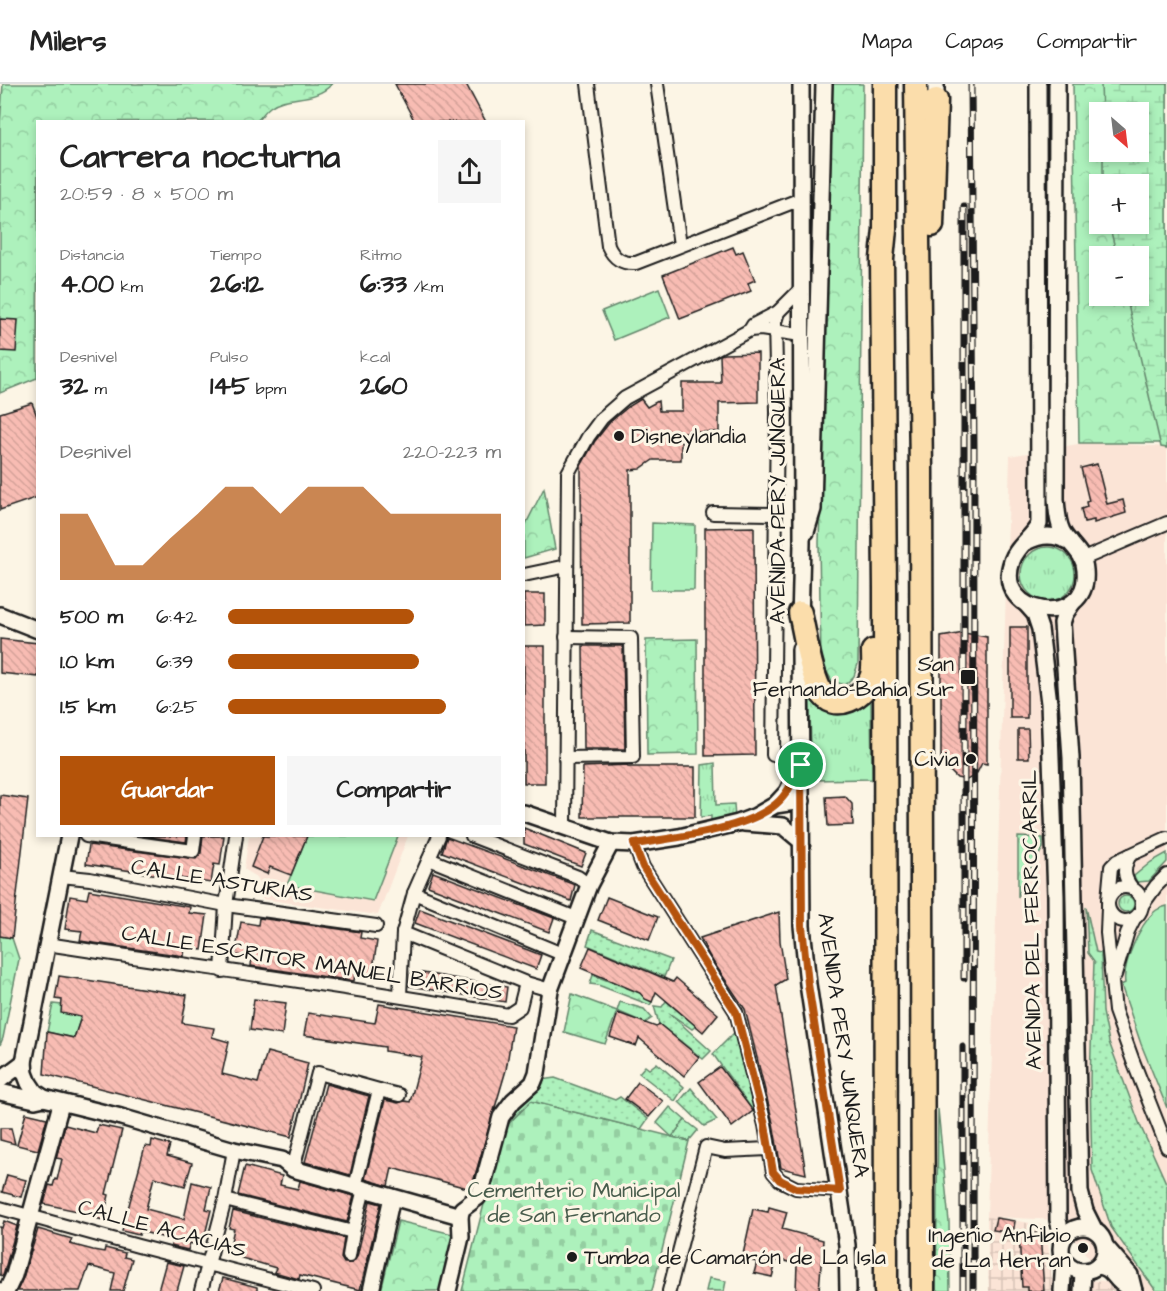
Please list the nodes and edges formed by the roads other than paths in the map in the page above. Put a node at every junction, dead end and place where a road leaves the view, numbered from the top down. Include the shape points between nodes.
1 (588, 84) edge
2 (657, 84) edge
3 (801, 84) edge
4 (824, 84) edge
5 (885, 84) edge
6 (916, 84) edge
7 (1038, 84) edge
8 (1058, 84) edge
9 (936, 92) edge
10 (801, 199) junction
11 (680, 245) junction
12 (801, 289) junction
13 (778, 312) junction
14 (750, 330) junction
15 (776, 332) junction
16 (801, 335) junction
17 (918, 342) junction
18 (713, 513) dead end
19 (776, 514) junction
20 (1167, 523) edge
21 (1026, 542) junction
22 (1070, 542) junction
23 (802, 543) junction
24 (1083, 559) junction
25 (567, 566) junction
26 (525, 575) edge
27 (885, 589) junction
28 (1073, 602) junction
29 (1027, 605) junction
30 (800, 613) junction
31 (0, 615) edge
32 (36, 629) edge
33 (566, 637) junction
34 (773, 755) dead end
35 (566, 758) junction
36 (801, 765) junction
37 (775, 805) junction
38 (802, 808) junction
39 (525, 813) edge
40 (738, 823) junction
41 (760, 823) junction
42 (565, 828) junction
43 (69, 837) edge
44 (93, 837) edge
45 (195, 837) edge
46 (236, 837) edge
47 (439, 837) edge
48 (475, 837) edge
49 (1167, 838) edge
50 (801, 841) junction
51 (611, 843) junction
52 (634, 844) junction
53 (1130, 855) junction
54 (429, 859) junction
55 (1167, 875) edge
56 (61, 876) junction
57 (589, 885) junction
58 (1132, 888) junction
59 (414, 893) junction
60 (1108, 904) junction
61 (1143, 904) junction
62 (226, 905) junction
63 (576, 918) junction
64 (1134, 920) junction
65 (376, 926) dead end
66 (403, 933) junction
67 (47, 944) junction
68 (562, 954) junction
69 (222, 971) junction
70 (1113, 979) junction
71 (526, 983) junction
72 (550, 990) junction
73 (400, 995) junction
74 (24, 1062) junction
75 (0, 1080) edge
76 (379, 1090) junction
77 (0, 1092) edge
78 (399, 1095) dead end
79 (44, 1098) junction
80 (61, 1104) junction
81 (1167, 1147) edge
82 (768, 1149) junction
83 (234, 1150) junction
84 (293, 1169) junction
85 (359, 1188) junction
86 (840, 1191) junction
87 (392, 1197) junction
88 (225, 1200) junction
89 (0, 1208) edge
90 (29, 1215) junction
91 (460, 1216) junction
92 (1094, 1229) junction
93 (353, 1232) junction
94 (1063, 1239) junction
95 (1106, 1246) junction
96 (349, 1256) dead end
97 (1064, 1261) junction
98 (207, 1263) junction
99 (1090, 1268) junction
100 (0, 1291) edge
101 (201, 1291) edge
102 (313, 1291) edge
103 (371, 1291) edge
104 (448, 1291) edge
105 (669, 1291) edge
106 (849, 1291) edge
107 (886, 1291) edge
108 (923, 1291) edge
109 (1062, 1291) edge
110 (1082, 1291) edge
111 (1134, 1291) edge

1 - 11 street via 611,253 622,262 636,263
2 - 11 street
3 - 10 street, AVENIDA PERY JUNQUERA
4 - 23 street via 813,509
5 - 27 highway
6 - 17 highway
7 - 21 street via 1038,524
8 - 22 street via 1056,499 1062,531
9 - 17 highway via 929,305
10 - 11 street
10 - 12 street, AVENIDA PERY JUNQUERA
12 - 13 street
12 - 16 street, AVENIDA PERY JUNQUERA
13 - 14 street
13 - 15 street
14 - 15 street
14 - 25 street via 625,398 602,418 568,473
15 - 16 street
15 - 19 street
16 - 23 street, AVENIDA PERY JUNQUERA
17 - 108 highway
18 - 19 street
19 - 34 street
20 - 24 street
21 - 22 street via 1049,535
21 - 29 street via 1017,550 1010,574 1012,586
22 - 24 street
23 - 30 street, AVENIDA PERY JUNQUERA
24 - 28 street via 1085,582
25 - 26 street
25 - 33 street
27 - 30 highway via 874,624 872,675 855,699 842,702 821,692
27 - 107 highway
28 - 29 street via 1046,611
28 - 92 street, AVENIDA DEL FERROCARRIL via 1062,623 1071,758 1080,1192
29 - 94 street, AVENIDA DEL FERROCARRIL via 1040,629 1049,703 1056,896 1058,1220
30 - 36 street, AVENIDA PERY JUNQUERA
31 - 32 street
33 - 35 street
33 - 35 street via 632,638 633,757
35 - 42 street
36 - 37 street
36 - 38 street, AVENIDA PERY JUNQUERA
37 - 38 street
37 - 40 street
38 - 41 street
38 - 50 street, AVENIDA PERY JUNQUERA
39 - 42 street
40 - 41 street
40 - 52 street
41 - 50 street via 783,826
42 - 51 street
43 - 56 street
44 - 45 street via 193,851
46 - 62 street
47 - 54 street
48 - 57 street via 578,877
49 - 53 street
50 - 86 street, AVENIDA PERY JUNQUERA via 802,926 808,984
51 - 52 street
51 - 57 street
52 - 82 street via 643,867 736,1012
53 - 58 street via 1124,870 1125,880
53 - 60 street via 1111,867
54 - 59 street
54 - 63 street
55 - 61 street
56 - 62 street, CALLE ASTURIAS
56 - 67 street
57 - 63 street
58 - 60 street via 1117,889
58 - 61 street
59 - 66 street
59 - 68 street
60 - 64 street via 1113,917
60 - 70 street
61 - 64 street
62 - 65 street, CALLE ASTURIAS
62 - 69 street
63 - 68 street
64 - 70 street
66 - 71 street
66 - 73 street
67 - 69 street, CALLE ESCRITOR MANUEL BARRIOS
67 - 74 street
68 - 72 street
69 - 73 street, CALLE ESCRITOR MANUEL BARRIOS
70 - 81 street via 1115,1011
71 - 72 street, CALLE ESCRITOR MANUEL BARRIOS
71 - 73 street, CALLE ESCRITOR MANUEL BARRIOS via 520,1007 508,1015
72 - 91 street via 537,1073 533,1083 501,1117 478,1197 462,1209
74 - 75 street
74 - 79 street via 29,1083
76 - 78 street
76 - 84 street via 318,1073
76 - 85 street
77 - 79 street via 35,1100
79 - 80 street
80 - 83 street
80 - 90 street
82 - 86 street via 773,1172 780,1180 796,1188
82 - 105 street via 706,1148
83 - 84 street via 282,1160
83 - 88 street
84 - 85 street
85 - 87 street
85 - 93 street
86 - 106 street, AVENIDA PERY JUNQUERA
87 - 91 street
87 - 103 street
88 - 93 street
88 - 98 street
89 - 90 street, CALLE ACACIAS
90 - 98 street, CALLE ACACIAS
90 - 100 street via 11,1284
91 - 104 street via 461,1237
92 - 94 street via 1073,1228
92 - 95 street
93 - 96 street
94 - 97 street via 1060,1245
95 - 99 street via 1105,1254
95 - 111 street via 1130,1275
97 - 99 street via 1076,1270
97 - 109 street
98 - 101 street
98 - 102 street, CALLE ACACIAS
99 - 110 street
99 - 111 street via 1106,1267

